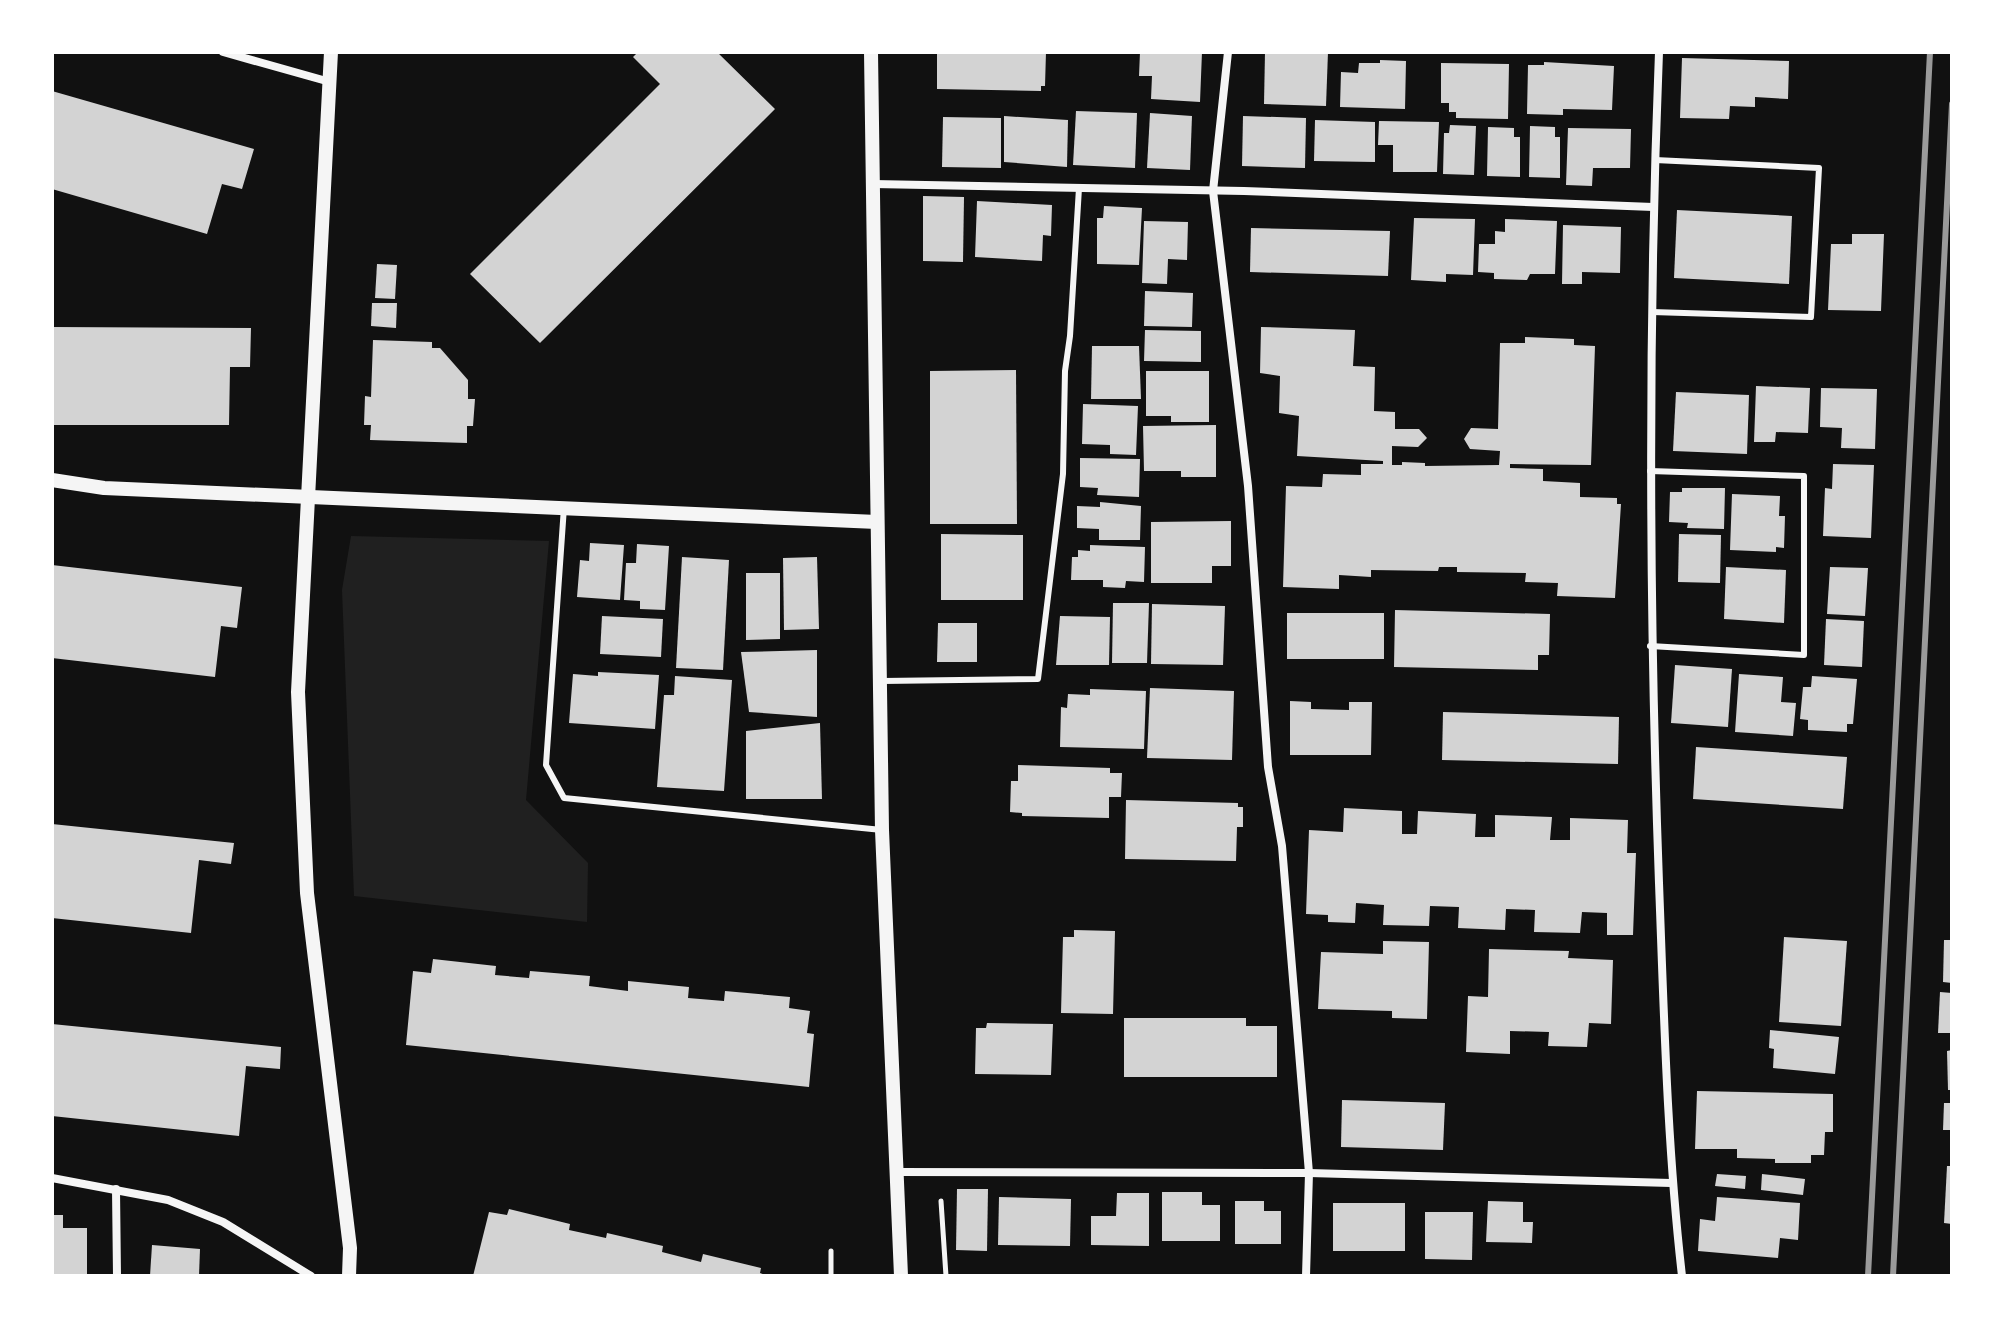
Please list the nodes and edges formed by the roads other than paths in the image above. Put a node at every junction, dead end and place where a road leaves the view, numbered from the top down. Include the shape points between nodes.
1 (223, 52) edge
2 (331, 52) edge
3 (871, 52) edge
4 (1228, 52) edge
5 (1659, 52) edge
6 (330, 82) junction
7 (1655, 160) junction
8 (873, 184) junction
9 (1079, 188) junction
10 (1213, 191) junction
11 (1653, 207) junction
12 (1652, 312) junction
13 (1650, 471) junction
14 (52, 480) edge
15 (306, 494) junction
16 (564, 507) junction
17 (877, 522) junction
18 (1650, 646) junction
19 (879, 682) junction
20 (882, 830) junction
21 (897, 1172) junction
22 (1309, 1173) junction
23 (52, 1178) edge
24 (1671, 1183) junction
25 (116, 1189) junction
26 (117, 1276) edge
27 (311, 1276) edge
28 (349, 1276) edge
29 (901, 1276) edge
30 (1306, 1276) edge
31 (1682, 1276) edge

1 - 6 street
2 - 6 street
3 - 8 street
4 - 10 street
5 - 7 street
6 - 15 street
7 - 11 street
7 - 12 lane via 1819,168 1811,317
8 - 9 street
8 - 17 street
9 - 10 street
9 - 19 lane via 1063,474 1038,679
10 - 11 street
10 - 22 street via 1248,486 1268,767 1282,846
11 - 12 street
12 - 13 street
13 - 18 street
13 - 18 lane via 1804,476 1804,655
14 - 15 street via 104,488
15 - 16 street
15 - 28 street via 298,692 307,893 350,1248
16 - 17 street
16 - 20 lane via 546,765 564,798
17 - 19 street
18 - 24 street
19 - 20 street
20 - 21 street
21 - 22 street
21 - 29 street
22 - 24 street
22 - 30 street
23 - 25 street
24 - 31 street
25 - 26 street
25 - 27 street via 168,1200 223,1222

